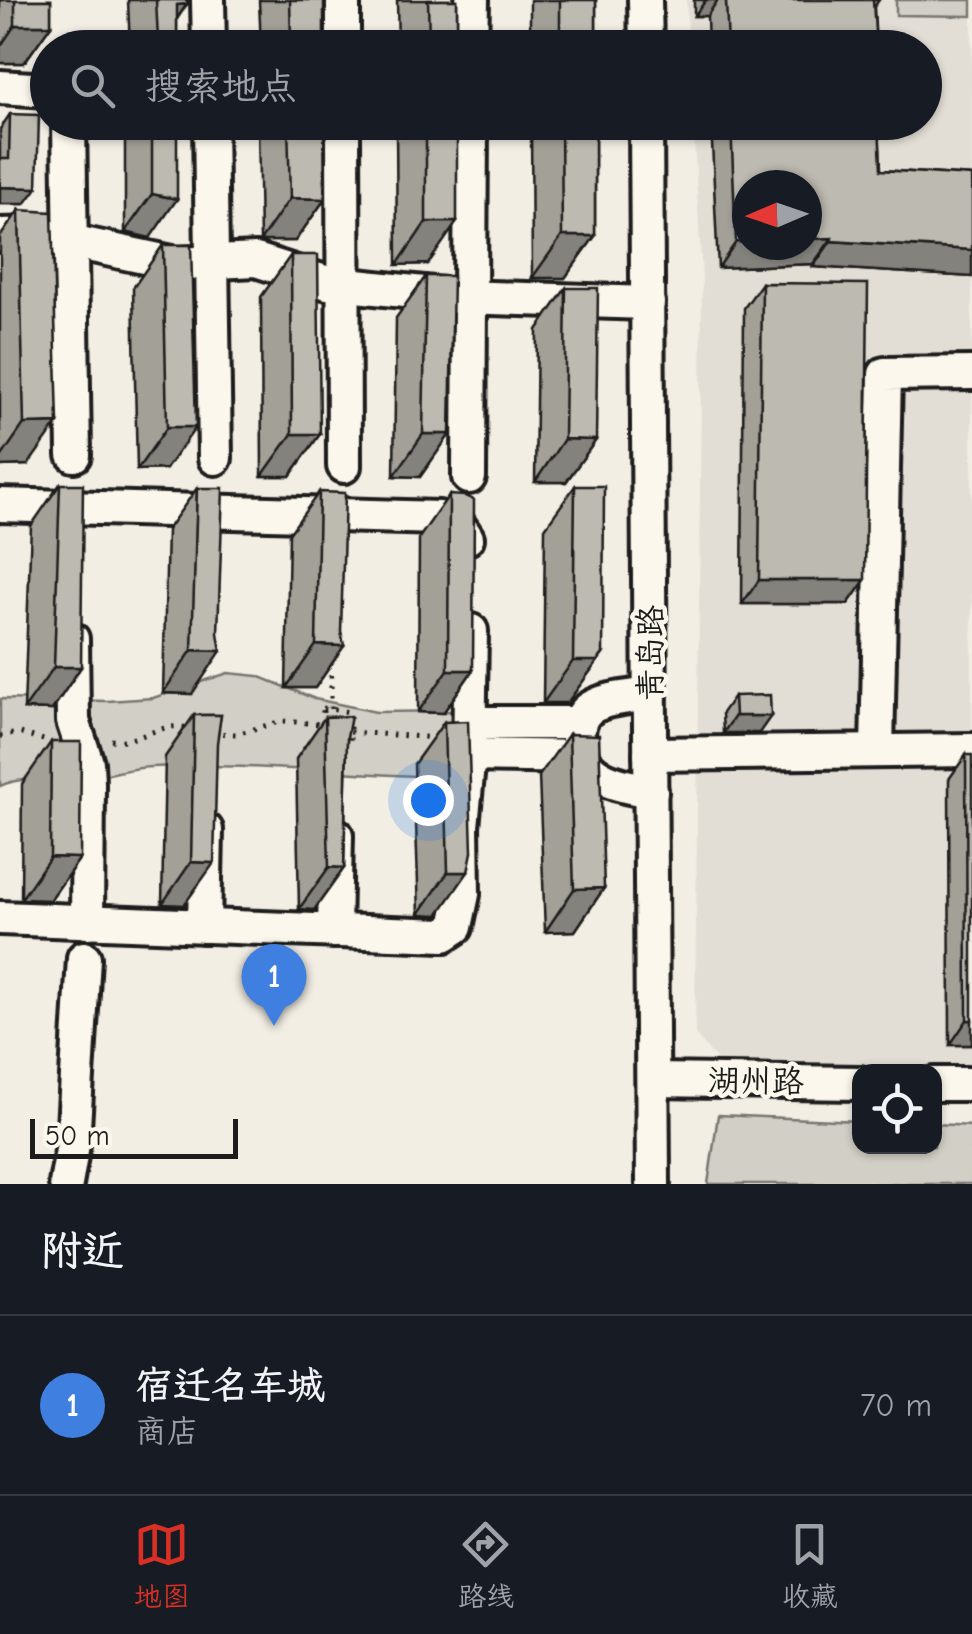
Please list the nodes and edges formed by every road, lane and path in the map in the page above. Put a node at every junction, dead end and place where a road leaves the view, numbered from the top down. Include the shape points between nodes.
1 (208, 0) edge
2 (343, 0) edge
3 (472, 0) edge
4 (645, 0) edge
5 (209, 30) edge
6 (343, 30) edge
7 (472, 30) edge
8 (646, 30) edge
9 (0, 87) edge
10 (30, 89) edge
11 (69, 140) edge
12 (210, 140) edge
13 (343, 140) edge
14 (471, 140) edge
15 (646, 140) edge
16 (0, 235) edge
17 (71, 240) junction
18 (212, 262) junction
19 (343, 284) junction
20 (470, 297) junction
21 (648, 303) junction
22 (972, 373) edge
23 (74, 455) dead end
24 (215, 458) dead end
25 (344, 466) dead end
26 (470, 477) dead end
27 (0, 506) edge
28 (74, 508) junction
29 (214, 512) junction
30 (336, 515) junction
31 (74, 547) edge
32 (212, 548) edge
33 (334, 555) edge
34 (73, 606) edge
35 (331, 674) edge
36 (650, 694) junction
37 (331, 709) junction
38 (579, 722) junction
39 (321, 724) junction
40 (197, 731) edge
41 (208, 732) edge
42 (350, 732) junction
43 (0, 736) edge
44 (461, 739) junction
45 (78, 742) junction
46 (972, 750) edge
47 (878, 751) junction
48 (650, 754) junction
49 (580, 757) junction
50 (651, 791) junction
51 (336, 799) edge
52 (207, 803) edge
53 (0, 918) edge
54 (87, 922) junction
55 (204, 926) junction
56 (334, 931) junction
57 (84, 958) dead end
58 (652, 1080) junction
59 (852, 1083) edge
60 (942, 1084) edge
61 (972, 1084) edge
62 (66, 1184) edge
63 (653, 1184) edge

1 - 5 street
2 - 6 street
3 - 7 street
4 - 8 street
9 - 10 street
11 - 17 street
12 - 18 street
13 - 19 street
14 - 20 street
15 - 21 street, 青岛路
16 - 17 street
17 - 18 street via 177,264
17 - 23 street
18 - 19 street via 256,260
18 - 24 street
19 - 20 street
19 - 25 street
20 - 21 street
20 - 26 street
21 - 36 street, 青岛路
22 - 47 street via 885,374
27 - 28 street
28 - 29 street
28 - 31 street
29 - 30 street
29 - 32 street
30 - 33 street
30 - 44 street via 438,518 459,526 470,546 472,585
34 - 45 street via 71,703
35 - 37 path
36 - 38 street via 589,709
36 - 48 street, 青岛路
37 - 39 path via 324,708
37 - 42 path via 350,712
38 - 44 street
38 - 49 street
39 - 41 path
39 - 42 path via 322,742 350,742
40 - 45 path via 178,724 134,740
42 - 44 path
43 - 45 path
44 - 49 street
44 - 56 street via 463,894 456,928 444,935
45 - 54 street via 88,784
46 - 47 street
47 - 48 street
48 - 50 street, 青岛路
49 - 50 street via 614,784
50 - 58 street, 青岛路
51 - 56 street
52 - 55 street
53 - 54 street
54 - 55 street
55 - 56 street
57 - 62 street
58 - 59 street, 湖州路
58 - 63 street, 青岛路
60 - 61 street

